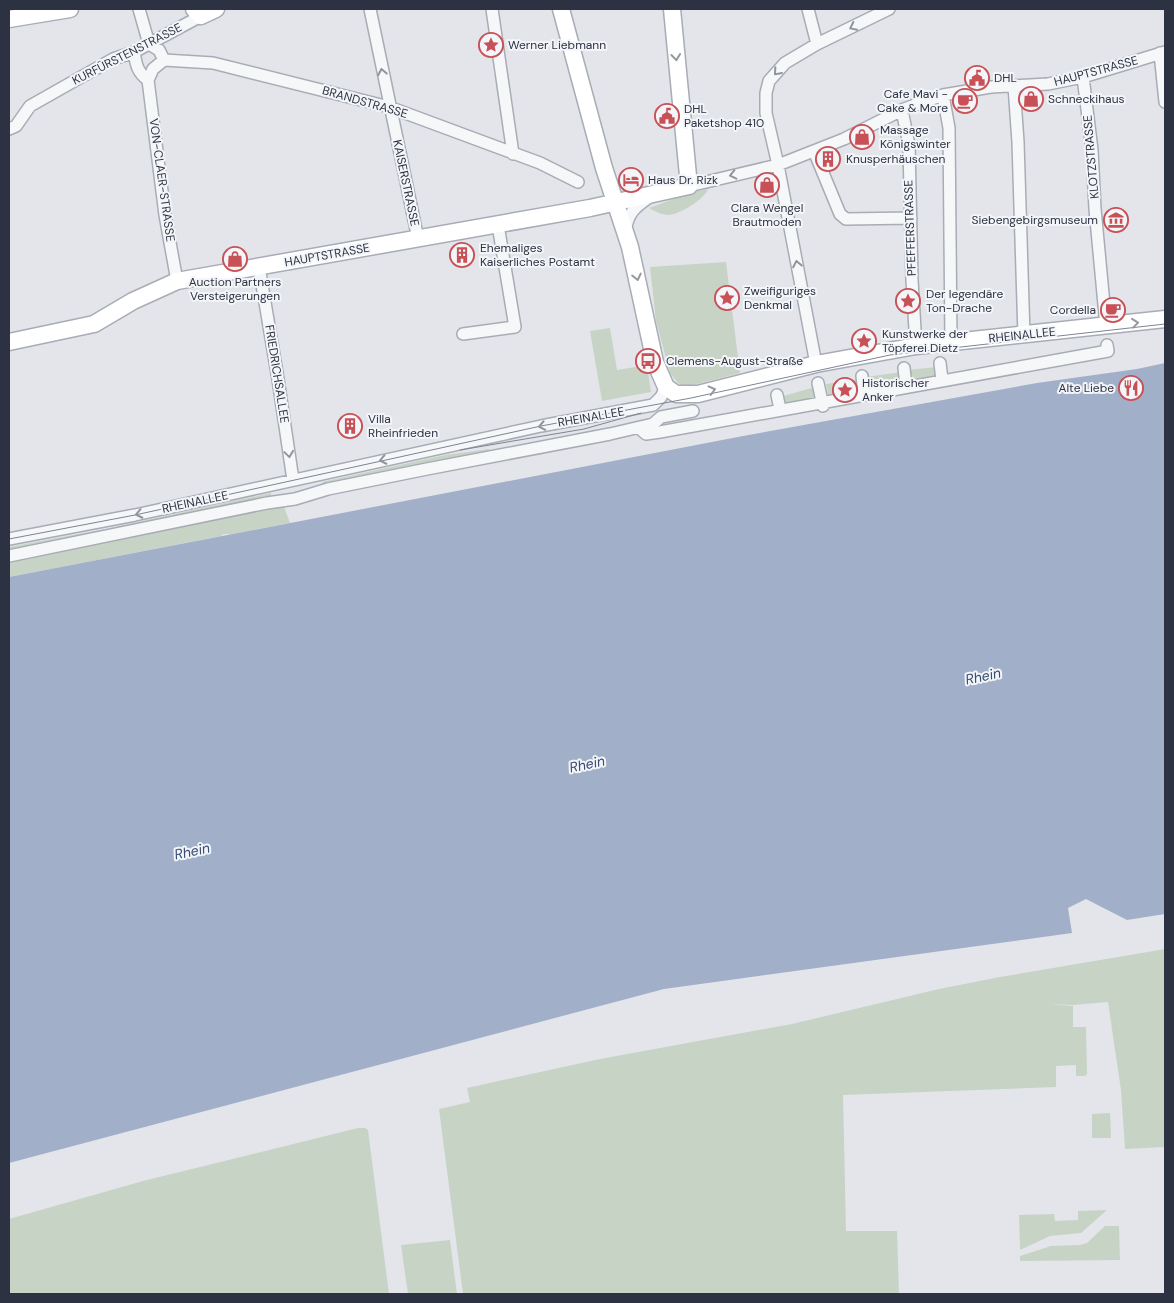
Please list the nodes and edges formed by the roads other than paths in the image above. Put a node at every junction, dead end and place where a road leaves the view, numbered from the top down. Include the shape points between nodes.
1 (70, 9) edge
2 (139, 9) edge
3 (216, 9) edge
4 (370, 9) edge
5 (492, 9) edge
6 (561, 9) edge
7 (672, 9) edge
8 (808, 9) edge
9 (889, 9) edge
10 (197, 13) edge
11 (9, 19) edge
12 (149, 44) junction
13 (817, 44) junction
14 (134, 52) junction
15 (1163, 53) edge
16 (164, 60) junction
17 (1083, 77) junction
18 (148, 80) junction
19 (1014, 86) junction
20 (943, 95) junction
21 (1165, 102) edge
22 (389, 107) junction
23 (902, 110) junction
24 (9, 129) edge
25 (814, 151) junction
26 (513, 154) junction
27 (778, 165) junction
28 (604, 168) junction
29 (578, 182) dead end
30 (689, 186) junction
31 (654, 194) junction
32 (615, 204) junction
33 (590, 208) junction
34 (911, 218) junction
35 (498, 225) junction
36 (625, 230) junction
37 (418, 239) junction
38 (259, 267) junction
39 (176, 281) junction
40 (1165, 319) edge
41 (1106, 326) junction
42 (464, 334) dead end
43 (1024, 336) junction
44 (9, 342) edge
45 (951, 343) junction
46 (916, 346) junction
47 (1108, 350) dead end
48 (940, 363) dead end
49 (816, 364) junction
50 (904, 368) dead end
51 (862, 376) dead end
52 (942, 380) junction
53 (818, 384) dead end
54 (906, 386) junction
55 (666, 387) junction
56 (864, 394) junction
57 (777, 395) dead end
58 (823, 404) junction
59 (780, 409) junction
60 (694, 410) dead end
61 (658, 427) junction
62 (294, 490) junction
63 (9, 539) edge
64 (9, 556) edge

1 - 11 street
2 - 12 street
3 - 10 street
22 -> 4 street, KAISERSTRASSE
5 - 26 street
6 - 28 street
7 -> 30 street
8 - 13 street
9 -> 13 street
10 - 12 street, KURFÜRSTENSTRASSE
12 - 14 street, KURFÜRSTENSTRASSE
12 - 16 street
13 -> 27 street via 785,63 769,81 766,113
14 - 18 street, VON-CLAER-STRASSE via 136,66
14 - 24 street, KURFÜRSTENSTRASSE via 113,59 30,106 16,126
15 - 17 street, HAUPTSTRASSE
15 - 21 street
16 - 18 street via 153,69
16 - 22 street, BRANDSTRASSE via 213,64
17 - 19 street, HAUPTSTRASSE
17 - 41 street, KLOTZSTRASSE
18 - 39 street, VON-CLAER-STRASSE
19 - 20 street, HAUPTSTRASSE
19 - 43 street
20 - 23 street, HAUPTSTRASSE
20 - 45 street via 949,128
22 - 26 street, BRANDSTRASSE
22 - 37 street, KAISERSTRASSE
23 - 25 street, HAUPTSTRASSE
23 - 34 street, PFEFFERSTRASSE via 909,145
25 - 27 street, HAUPTSTRASSE
25 - 34 street via 840,214 846,219
26 - 29 street, BRANDSTRASSE
27 -> 30 street, HAUPTSTRASSE
49 -> 27 street
28 - 32 street
28 - 33 street via 598,194
30 - 31 street, HAUPTSTRASSE
31 - 32 street, HAUPTSTRASSE
31 - 36 street, HAUPTSTRASSE via 635,207
32 - 33 street, HAUPTSTRASSE
32 - 36 street
33 - 35 street, HAUPTSTRASSE
34 - 46 street, PFEFFERSTRASSE
35 - 37 street, HAUPTSTRASSE
35 - 42 street via 515,327
36 -> 55 street via 655,362
37 - 38 street, HAUPTSTRASSE
38 - 39 street, HAUPTSTRASSE
38 -> 62 street, FRIEDRICHSALLEE
39 - 44 street, HAUPTSTRASSE via 94,324
41 -> 40 street, RHEINALLEE
41 - 43 street, RHEINALLEE
43 - 45 street, RHEINALLEE
45 - 46 street, RHEINALLEE
46 - 49 street, RHEINALLEE
47 - 52 street via 1033,361
48 - 52 street
55 -> 49 street, RHEINALLEE via 676,394 698,394
50 - 54 street
51 - 56 street
52 - 54 street
53 - 58 street
54 - 56 street
55 -> 62 street, RHEINALLEE via 652,405 541,426
56 - 58 street
57 - 59 street
58 - 59 street
59 - 61 street
60 - 61 street via 661,417
61 - 62 street via 653,424 328,489
62 -> 63 street, RHEINALLEE
62 - 64 street, RHEINALLEE via 267,503

